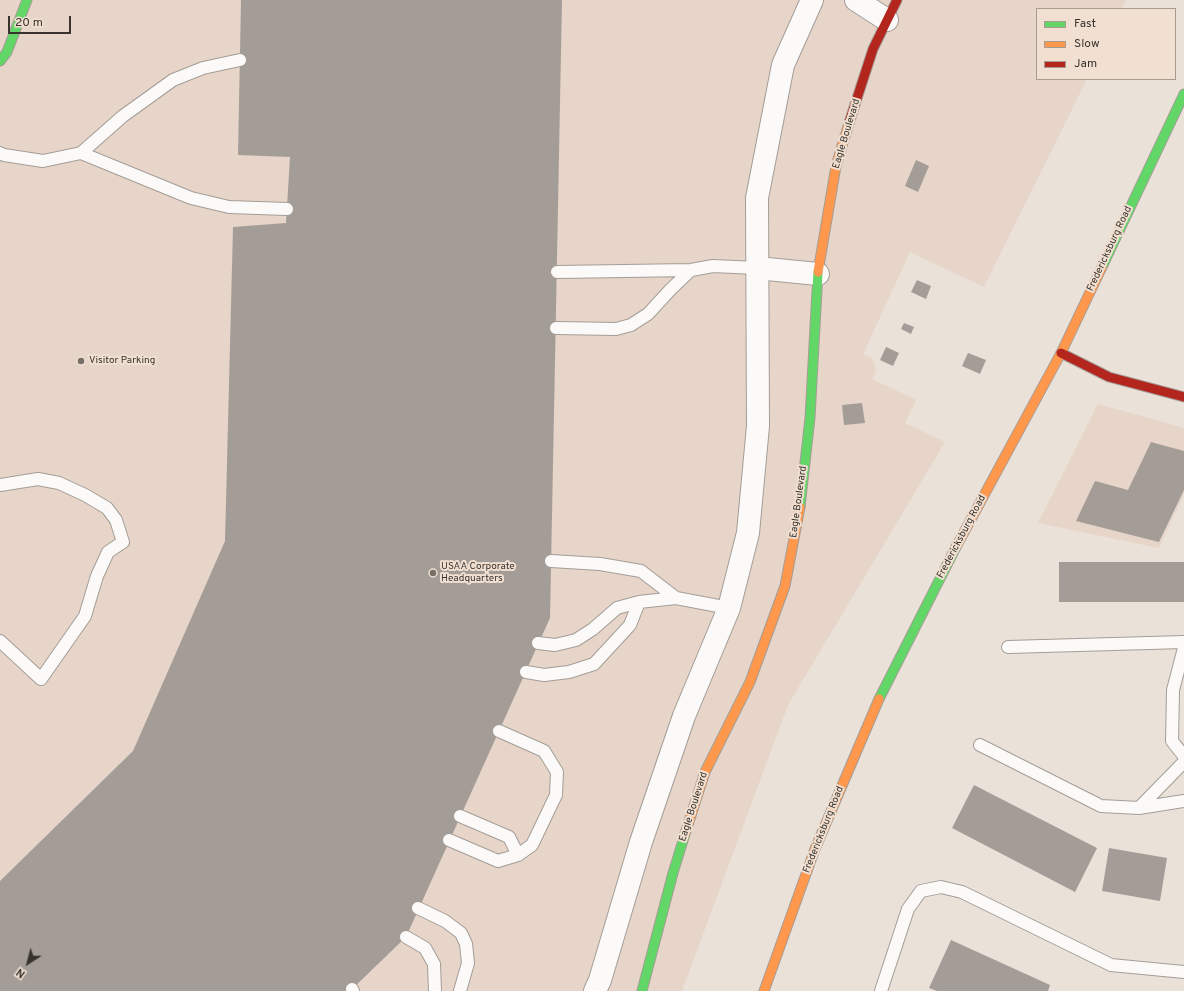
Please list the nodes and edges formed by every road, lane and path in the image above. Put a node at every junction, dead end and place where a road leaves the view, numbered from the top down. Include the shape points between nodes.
1 (27, 0) edge
2 (812, 0) edge
3 (856, 0) edge
4 (897, 0) edge
5 (887, 20) junction
6 (240, 60) dead end
7 (0, 61) edge
8 (1184, 94) edge
9 (0, 153) edge
10 (81, 153) junction
11 (287, 209) dead end
12 (757, 268) junction
13 (691, 270) junction
14 (557, 272) dead end
15 (818, 274) junction
16 (556, 328) dead end
17 (1061, 353) junction
18 (1184, 397) edge
19 (0, 485) edge
20 (551, 562) dead end
21 (676, 598) junction
22 (639, 602) junction
23 (729, 608) junction
24 (0, 641) edge
25 (1184, 642) edge
26 (538, 643) dead end
27 (1008, 647) dead end
28 (1184, 648) edge
29 (526, 672) dead end
30 (499, 731) dead end
31 (980, 745) dead end
32 (1184, 756) edge
33 (1184, 762) edge
34 (1184, 801) edge
35 (1139, 808) junction
36 (460, 816) dead end
37 (449, 840) dead end
38 (518, 855) junction
39 (418, 908) dead end
40 (406, 937) dead end
41 (1184, 972) edge
42 (435, 991) edge
43 (460, 991) edge
44 (595, 991) edge
45 (642, 991) edge
46 (764, 991) edge
47 (881, 991) edge

1 - 7 street via 7,52
2 - 12 street via 782,65 757,198
3 - 5 street
4 - 5 street, Eagle Boulevard
5 - 15 street, Eagle Boulevard via 873,49 836,166
6 - 10 lane via 203,68 173,80 123,116
8 - 17 street, Fredericksburg Road
9 - 10 lane via 43,161
10 - 11 lane via 191,198 229,207
12 - 13 lane via 713,266
12 - 15 street
12 - 23 street via 758,426 748,533
13 - 14 lane
13 - 16 lane via 648,314 631,325 616,329
15 - 45 street, Eagle Boulevard via 810,418 799,513 785,586 750,682 705,772 673,873
17 - 18 street via 1109,377
17 - 46 street, Fredericksburg Road via 956,547 874,708 815,850
19 - 24 lane via 38,478 59,483 79,492 107,508 116,520 123,542 108,552 97,576 85,616 41,679
20 - 21 lane via 600,564 641,571
21 - 22 lane
21 - 23 lane
22 - 26 lane via 618,608 594,629 576,640 555,646
22 - 29 lane via 630,625 594,664 563,673 544,675
23 - 44 street via 684,716 641,842
25 - 27 lane
28 - 32 lane via 1173,690 1172,741
30 - 38 lane via 544,750 557,772 556,795 532,845
31 - 35 lane via 1102,806
33 - 35 lane
34 - 35 lane
36 - 38 lane via 509,837
37 - 38 lane via 498,861
39 - 43 lane via 445,921 461,933 466,944 468,962
40 - 42 lane via 425,948 434,964
41 - 47 lane via 1111,965 962,892 941,887 921,891 908,909

